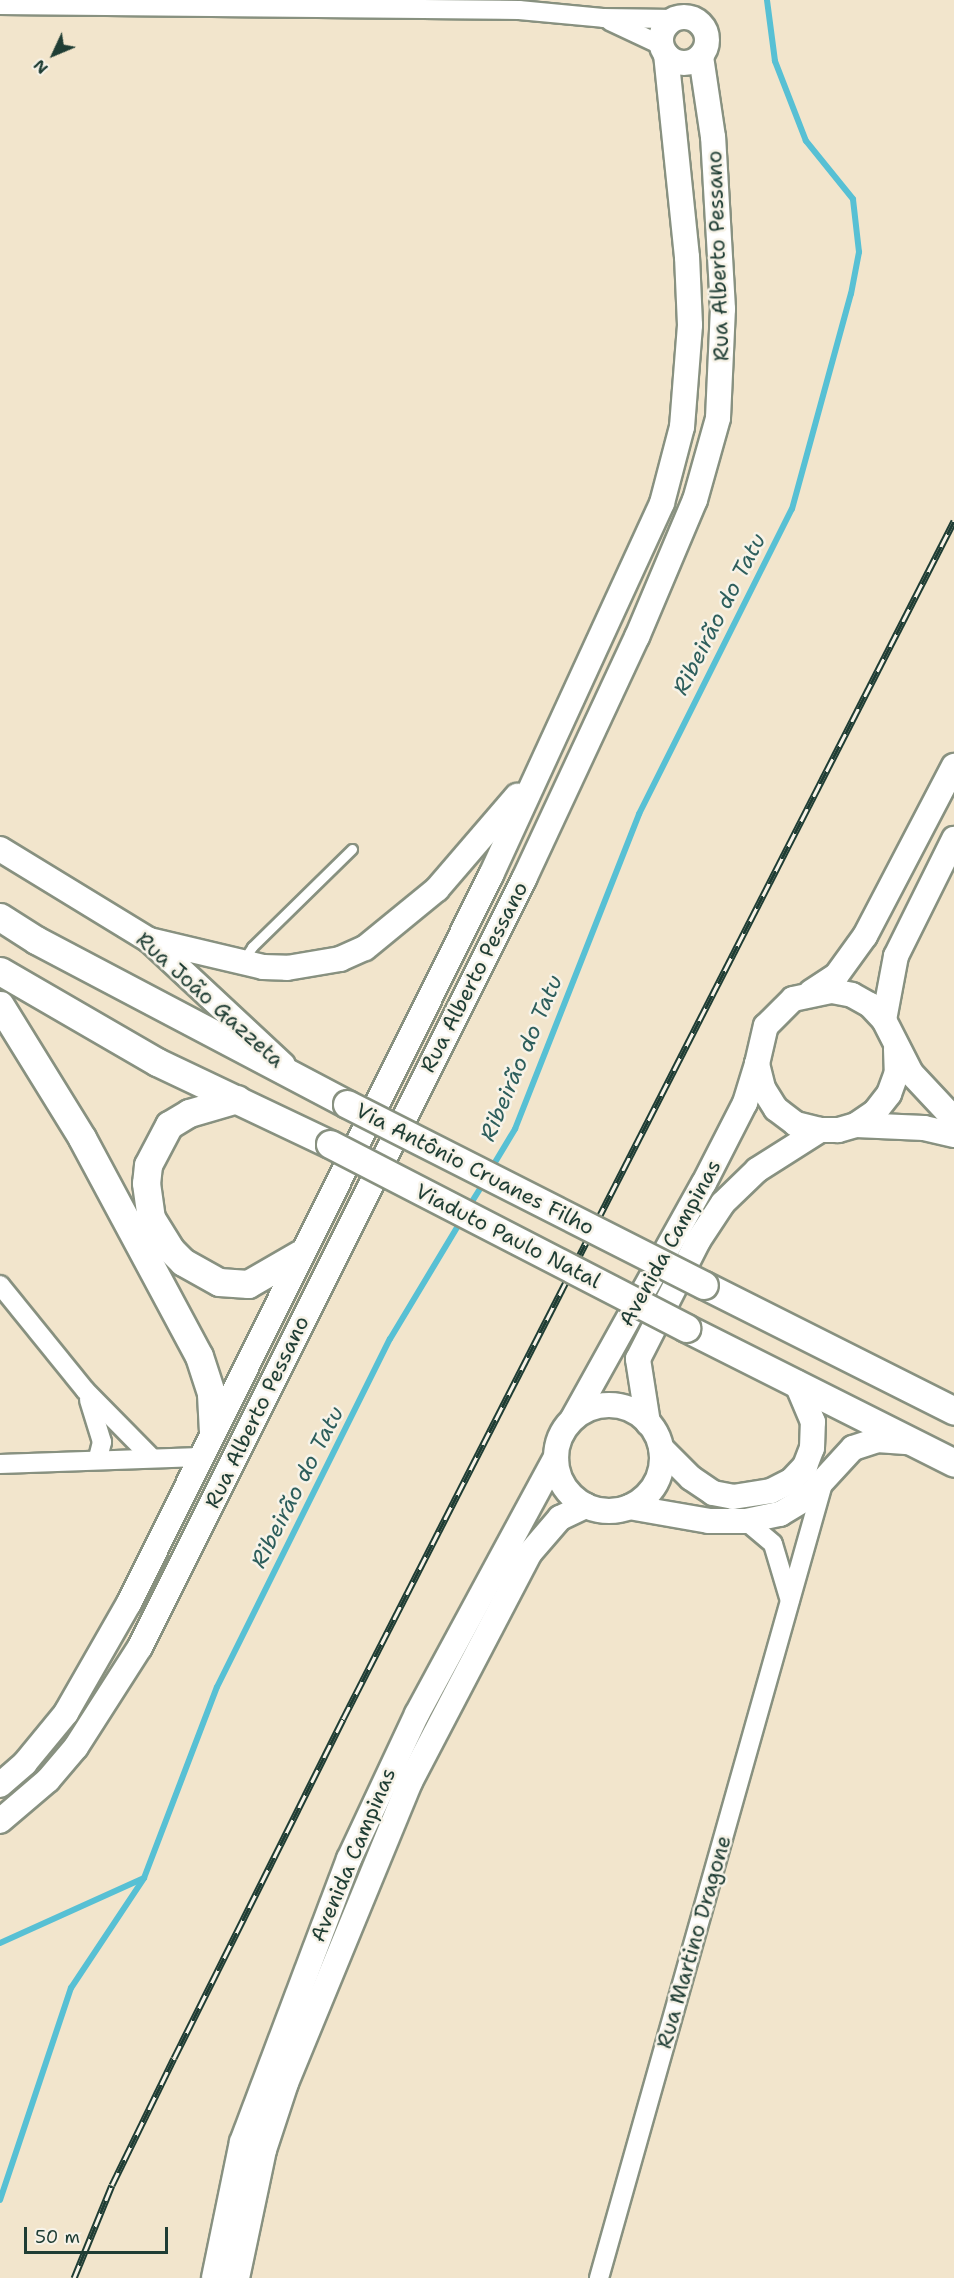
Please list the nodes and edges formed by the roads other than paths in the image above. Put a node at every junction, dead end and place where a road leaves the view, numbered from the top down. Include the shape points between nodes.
1 (700, 0) edge
2 (0, 4) edge
3 (152, 4) edge
4 (335, 4) edge
5 (519, 5) edge
6 (677, 12) edge
7 (603, 18) junction
8 (703, 25) junction
9 (663, 50) junction
10 (701, 57) junction
11 (546, 755) junction
12 (954, 766) edge
13 (954, 839) edge
14 (0, 849) edge
15 (352, 849) dead end
16 (0, 917) edge
17 (149, 940) junction
18 (242, 963) junction
19 (0, 971) edge
20 (812, 992) junction
21 (0, 1005) edge
22 (884, 1020) junction
23 (896, 1049) junction
24 (757, 1064) junction
25 (297, 1078) junction
26 (237, 1099) junction
27 (954, 1119) edge
28 (856, 1125) junction
29 (820, 1130) junction
30 (954, 1135) edge
31 (300, 1254) junction
32 (0, 1285) edge
33 (796, 1382) junction
34 (85, 1390) junction
35 (954, 1411) edge
36 (573, 1418) junction
37 (648, 1423) junction
38 (213, 1429) junction
39 (912, 1442) junction
40 (661, 1448) junction
41 (150, 1456) junction
42 (200, 1457) junction
43 (556, 1457) junction
44 (98, 1458) junction
45 (954, 1463) edge
46 (0, 1464) edge
47 (825, 1479) junction
48 (586, 1506) junction
49 (629, 1507) junction
50 (746, 1521) junction
51 (791, 1606) junction
52 (427, 1718) junction
53 (0, 1785) edge
54 (0, 1821) edge
55 (214, 2278) edge
56 (237, 2278) edge
57 (599, 2278) edge

1 - 8 street
2 - 3 street
3 - 4 street
4 - 5 street
5 - 7 street
6 - 7 street
6 - 8 street
6 - 9 street via 663,30
7 - 9 street
8 - 10 street via 708,41
9 - 10 street via 679,63
9 - 11 street, Rua Alberto Pessano via 688,291 682,427 675,464 644,546
10 - 54 street, Rua Alberto Pessano via 713,137 723,309 718,418 695,500 637,637 524,879 140,1647 76,1747 48,1780
11 - 18 street via 469,856 437,890 365,948 316,965 287,968
11 - 31 street, Rua Alberto Pessano via 491,875
12 - 20 street via 865,936 836,976
13 - 22 street via 897,956
14 - 17 street, Rua João Gazzeta
15 - 18 lane via 252,947
16 - 25 main road, Via Antônio Cruanes Filho
17 - 18 street
17 - 25 street, Rua João Gazzeta
19 - 26 main road via 157,1062
20 - 22 street via 852,995 870,1005
20 - 24 street via 793,999 766,1026
21 - 38 main road via 82,1138 199,1356 209,1385
22 - 23 street
23 - 27 street via 924,1088
23 - 28 street via 897,1072 889,1094 875,1112
24 - 29 street via 763,1088 776,1109 796,1124
24 - 36 street, Avenida Campinas via 745,1103 725,1143
25 - 35 main road, Via Antônio Cruanes Filho, bridge
26 - 31 main road via 189,1113 164,1132 148,1166 146,1183 152,1218 170,1249 183,1262 219,1282 248,1284
26 - 33 main road, Viaduto Paulo Natal, bridge
28 - 29 street
28 - 30 street via 924,1128
29 - 37 street, Avenida Campinas via 758,1170 723,1203 698,1240 638,1359
31 - 38 street, Rua Alberto Pessano
32 - 34 street
33 - 39 main road
33 - 40 street via 813,1422 812,1448 805,1466 791,1481 771,1491 733,1497 713,1493 691,1479
34 - 41 street
34 - 44 street via 102,1442
36 - 37 street via 591,1408 612,1405 632,1410
36 - 43 street via 560,1437
37 - 40 street
38 - 42 street, Rua Alberto Pessano
39 - 45 main road
39 - 47 street, Rua Martino Dragone via 877,1440 853,1448
40 - 49 street via 662,1466 656,1483 644,1498
41 - 42 street
41 - 44 street
42 - 53 street, Rua Alberto Pessano via 129,1603 78,1693 50,1734
43 - 48 street via 564,1486
43 - 52 street, Avenida Campinas
44 - 46 street
47 - 50 street, Rua Martino Dragone via 807,1498 780,1514
47 - 51 street, Rua Martino Dragone
48 - 49 street via 601,1510
48 - 52 street, Avenida Campinas via 560,1518 529,1554
49 - 50 street, Rua Martino Dragone via 709,1521
50 - 51 street via 773,1544
51 - 57 street, Rua Martino Dragone
52 - 55 street, Avenida Campinas via 349,1859 263,2077 239,2153
52 - 56 street, Avenida Campinas via 372,1869 286,2083 264,2150

